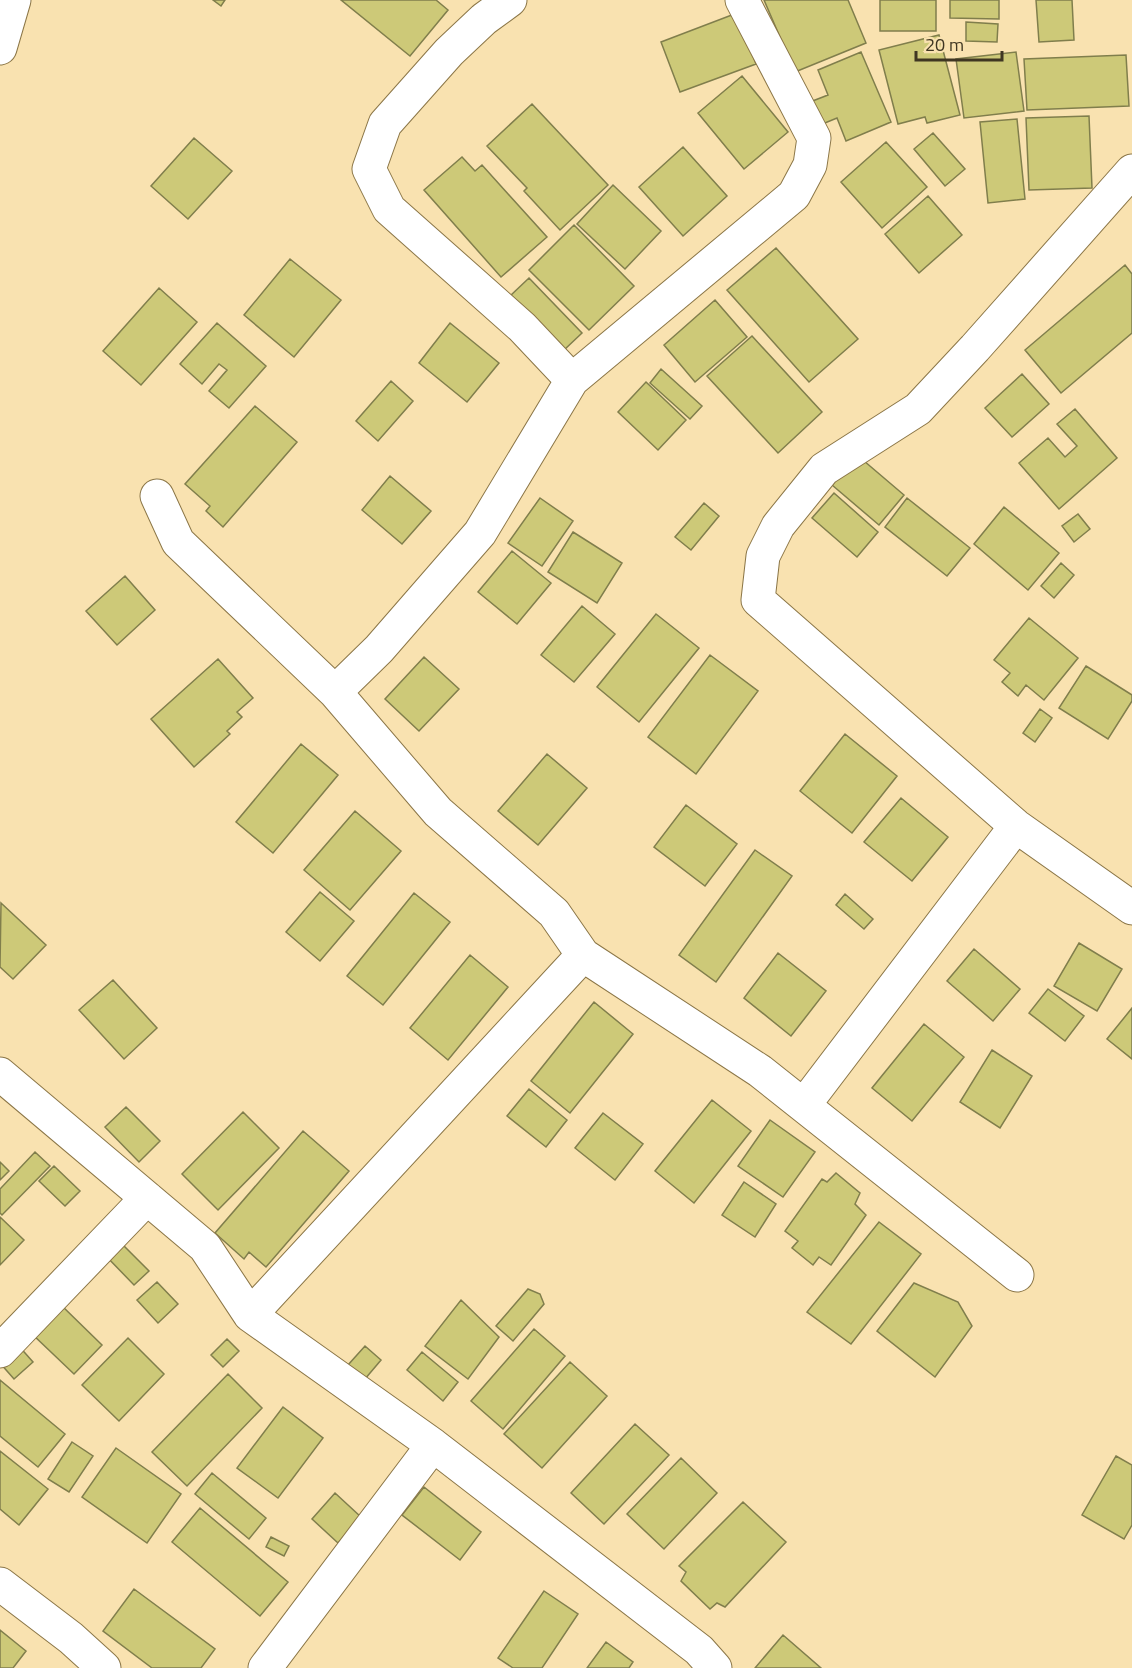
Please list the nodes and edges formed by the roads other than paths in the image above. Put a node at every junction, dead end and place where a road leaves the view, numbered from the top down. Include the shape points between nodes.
1 (14, 0) edge
2 (510, 0) edge
3 (742, 0) edge
4 (0, 48) edge
5 (1132, 171) edge
6 (572, 380) junction
7 (157, 496) dead end
8 (335, 692) junction
9 (1016, 825) junction
10 (1132, 908) edge
11 (583, 955) junction
12 (0, 1074) edge
13 (804, 1105) junction
14 (147, 1198) junction
15 (1017, 1275) dead end
16 (250, 1315) junction
17 (0, 1351) edge
18 (433, 1444) junction
19 (0, 1584) edge
20 (700, 1662) edge
21 (104, 1668) edge
22 (265, 1668) edge

1 - 4 street
2 - 6 street via 449,52 385,124 369,169 389,209 522,327
3 - 6 street via 814,138 810,165 794,195
5 - 9 street via 918,409 824,468 778,526 763,556 758,600
6 - 8 street via 480,533 379,649
7 - 8 street via 178,542
8 - 11 street via 438,812 554,913
9 - 10 street
9 - 13 street
11 - 13 street via 760,1071
11 - 16 street
12 - 14 street
13 - 15 street
14 - 16 street via 205,1246
14 - 17 street
16 - 18 street
18 - 20 street
18 - 22 street
19 - 21 street

